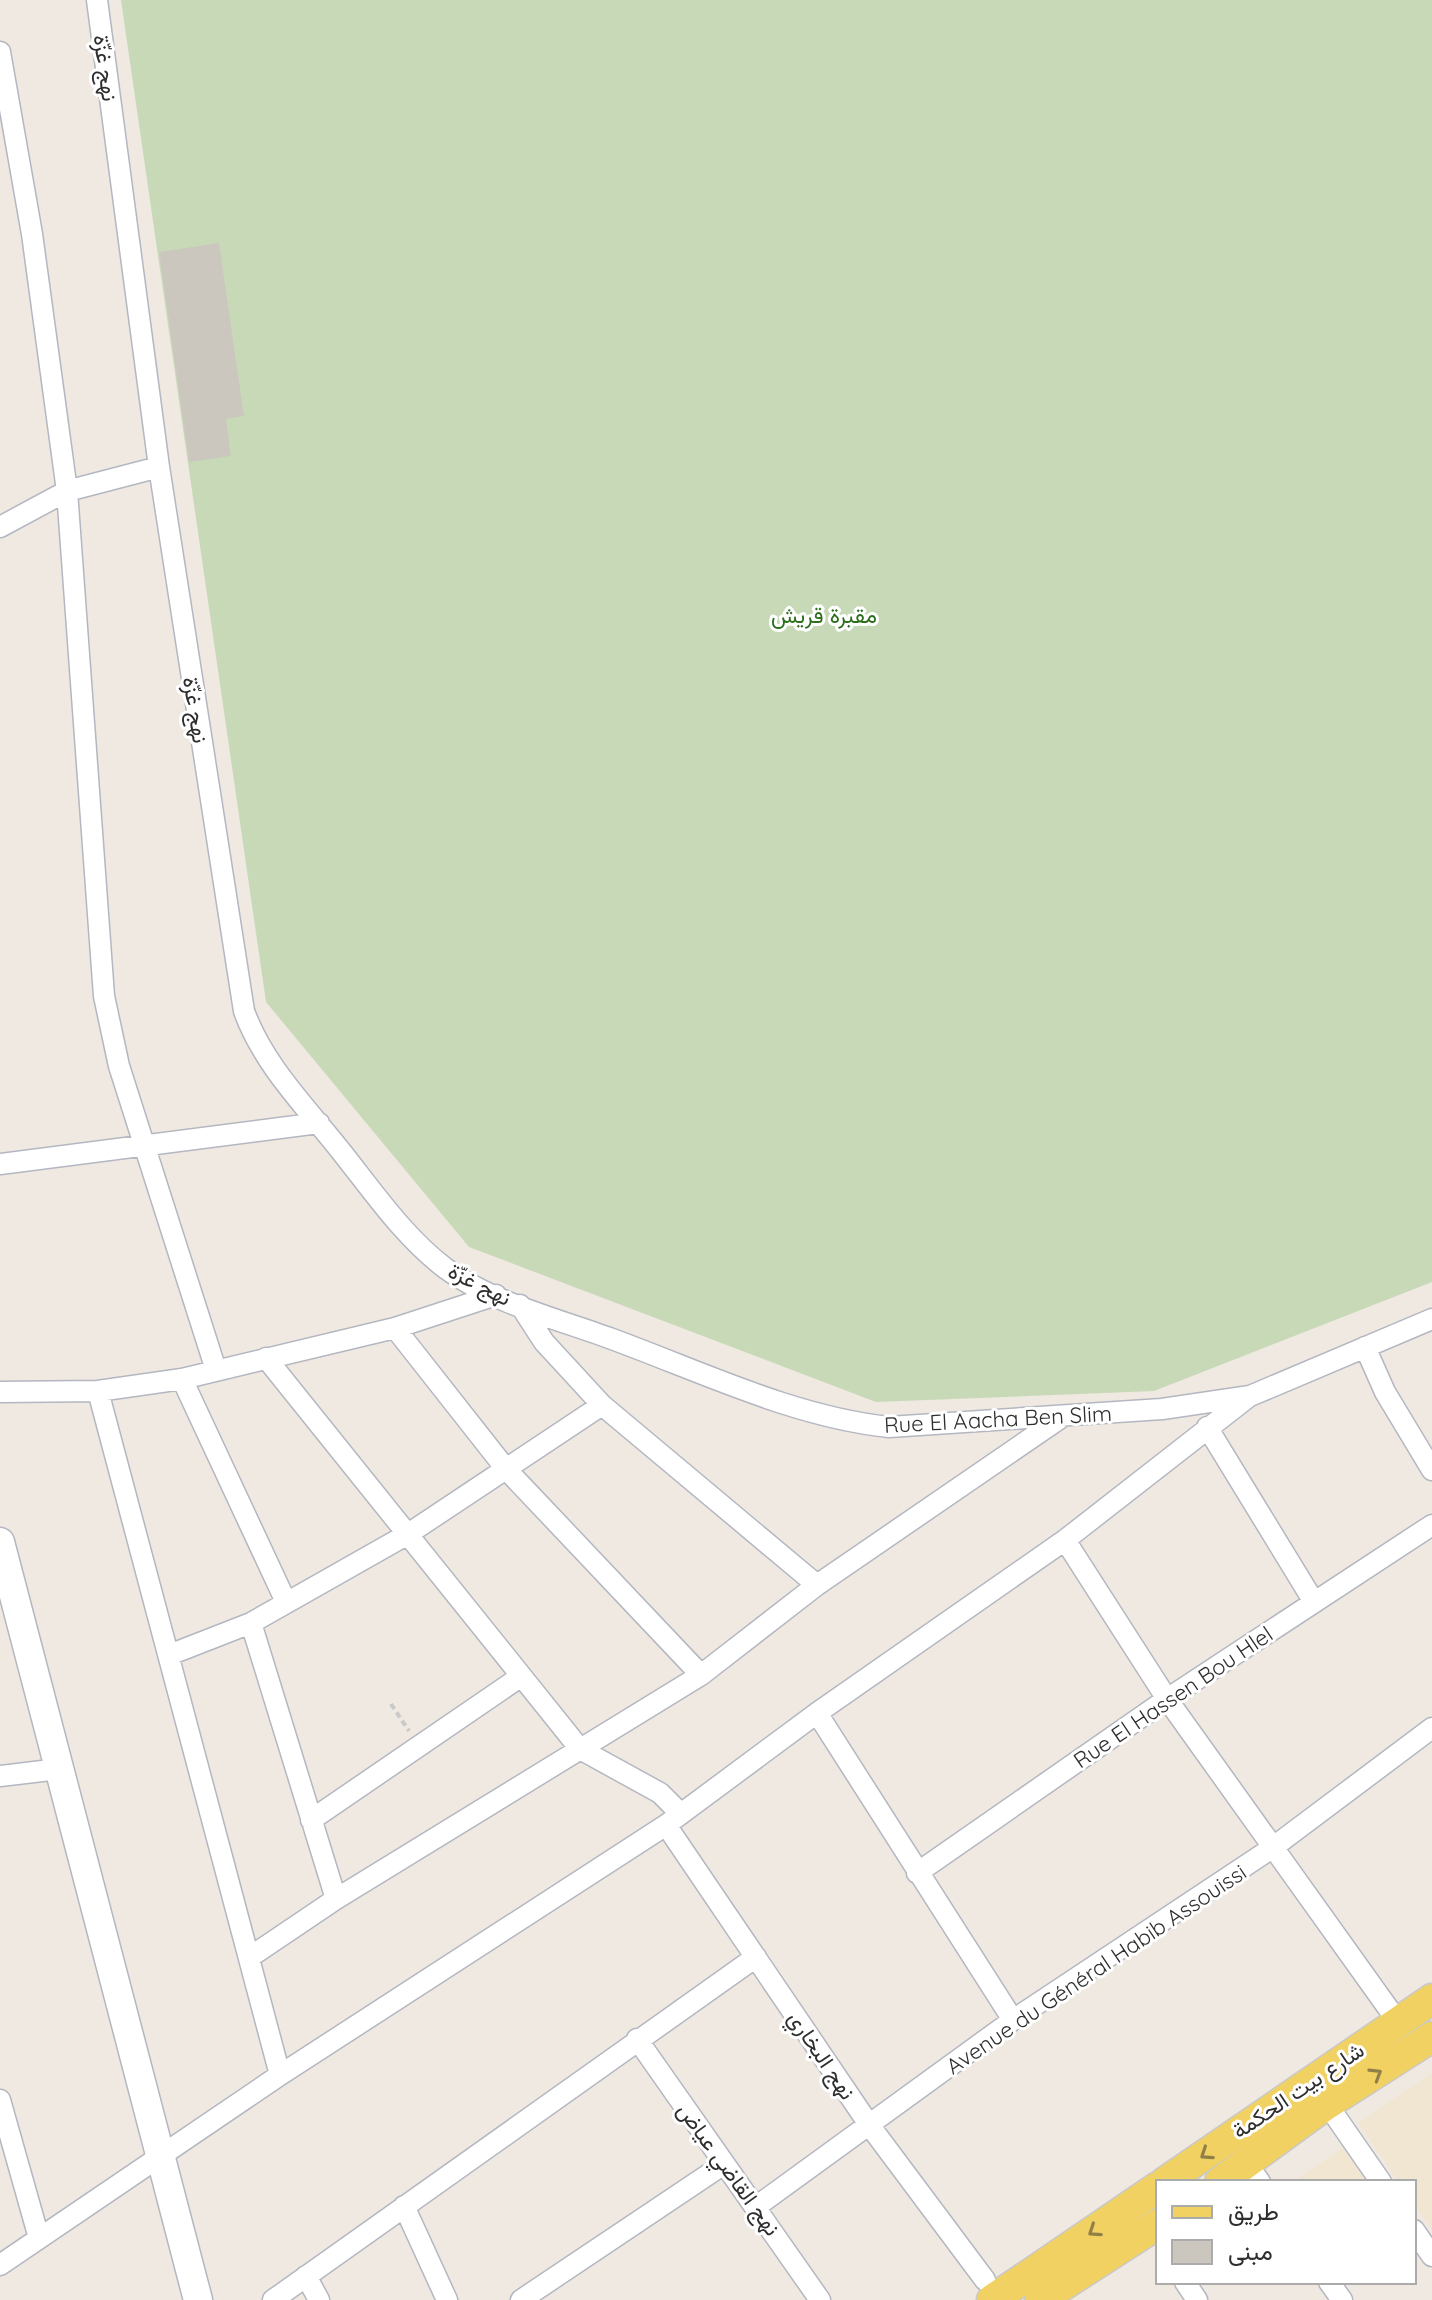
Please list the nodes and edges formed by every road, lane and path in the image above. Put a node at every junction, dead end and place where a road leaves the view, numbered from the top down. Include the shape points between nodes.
1 (97, 0) edge
2 (0, 52) edge
3 (159, 467) junction
4 (67, 491) junction
5 (0, 527) edge
6 (319, 1123) junction
7 (145, 1147) junction
8 (0, 1164) edge
9 (496, 1295) junction
10 (520, 1305) junction
11 (1432, 1319) edge
12 (395, 1328) junction
13 (1365, 1347) junction
14 (266, 1358) junction
15 (216, 1370) junction
16 (182, 1379) junction
17 (98, 1391) junction
18 (0, 1392) edge
19 (1250, 1396) junction
20 (602, 1405) junction
21 (1061, 1417) junction
22 (1207, 1427) junction
23 (506, 1469) junction
24 (1432, 1470) edge
25 (1432, 1525) edge
26 (408, 1534) junction
27 (1065, 1540) junction
28 (0, 1542) edge
29 (817, 1585) junction
30 (286, 1602) junction
31 (1314, 1602) junction
32 (251, 1623) junction
33 (169, 1655) junction
34 (701, 1675) junction
35 (520, 1677) junction
36 (1167, 1699) junction
37 (391, 1704) dead end
38 (817, 1713) junction
39 (1432, 1728) edge
40 (419, 1746) junction
41 (580, 1749) junction
42 (59, 1769) junction
43 (0, 1776) edge
44 (311, 1820) junction
45 (673, 1820) junction
46 (1272, 1848) junction
47 (917, 1873) junction
48 (336, 1899) junction
49 (250, 1957) junction
50 (756, 1957) junction
51 (1432, 1999) edge
52 (1013, 2020) junction
53 (1398, 2022) junction
54 (1432, 2037) edge
55 (637, 2039) junction
56 (280, 2075) junction
57 (0, 2100) edge
58 (1327, 2104) junction
59 (870, 2126) junction
60 (159, 2155) junction
61 (724, 2164) junction
62 (1253, 2173) edge
63 (1168, 2180) edge
64 (1227, 2180) edge
65 (1380, 2180) edge
66 (1156, 2188) edge
67 (404, 2206) junction
68 (757, 2206) junction
69 (1155, 2233) edge
70 (1416, 2233) edge
71 (39, 2238) junction
72 (1432, 2256) edge
73 (0, 2265) edge
74 (306, 2276) junction
75 (998, 2294) edge
76 (198, 2300) edge
77 (273, 2300) edge
78 (319, 2300) edge
79 (447, 2300) edge
80 (521, 2300) edge
81 (820, 2300) edge
82 (1040, 2300) edge

1 - 3 street, نهج غزّة
2 - 4 street via 32,234
3 - 4 street
3 - 6 street, نهج غزّة via 244,1011 263,1054
4 - 5 street
4 - 7 street via 104,996
6 - 7 street
6 - 9 street, نهج غزّة via 412,1237 444,1267
7 - 8 street
7 - 15 street
9 - 10 street, نهج غزّة
9 - 12 street
10 - 20 street via 544,1342
10 - 21 street, Rue El Aacha Ben Slim via 845,1422 889,1427
11 - 13 street, Rue El Aacha Ben Slim
12 - 14 street
12 - 23 street
13 - 19 street, Rue El Aacha Ben Slim
13 - 24 street
14 - 15 street
14 - 26 street
15 - 16 street
16 - 17 street
16 - 30 street
17 - 18 street
17 - 33 street
19 - 21 street, Rue El Aacha Ben Slim
19 - 22 street
20 - 23 street
20 - 29 street
21 - 29 street
22 - 27 street
22 - 31 street
23 - 26 street
23 - 34 street
25 - 31 street, Rue El Hassen Bou Hlel
26 - 30 street
26 - 35 street
27 - 36 street
27 - 38 street
28 - 42 main road
29 - 34 street
30 - 32 street
31 - 36 street, Rue El Hassen Bou Hlel
32 - 33 street
32 - 44 street
33 - 49 street
34 - 41 street
35 - 40 street
35 - 41 street
36 - 46 street
36 - 47 street, Rue El Hassen Bou Hlel
37 - 40 path
38 - 45 street
38 - 47 street
39 - 46 street, Avenue du Général Habib Assouissi
40 - 44 street
41 - 45 street, نهج البخاري via 660,1793
41 - 48 street
42 - 43 street
42 - 60 main road
44 - 48 street
45 - 50 street, نهج البخاري
45 - 56 street
46 - 52 street, Avenue du Général Habib Assouissi
46 - 53 street
47 - 52 street
48 - 49 street
49 - 56 street
50 - 55 street
50 - 59 street, نهج البخاري
51 - 53 main road, شارع بيت الحكمة
52 - 59 street, Avenue du Général Habib Assouissi
53 -> 63 main road, شارع بيت الحكمة
58 -> 54 main road, شارع بيت الحكمة
55 - 61 street, نهج القاضي عياض
55 - 67 street
56 - 60 street
57 - 71 street
58 - 62 main road, شارع بيت الحكمة
58 - 65 street
59 - 68 street, Avenue du Général Habib Assouissi
59 - 75 street, نهج البخاري
60 - 71 street
60 - 76 main road
61 - 68 street, نهج القاضي عياض
61 - 80 street
62 - 64 main road, شارع بيت الحكمة
66 -> 75 main road
67 - 74 street
67 - 79 street
68 - 81 street, نهج القاضي عياض
69 - 82 main road
70 - 72 street
71 - 73 street
74 - 77 street
74 - 78 street

